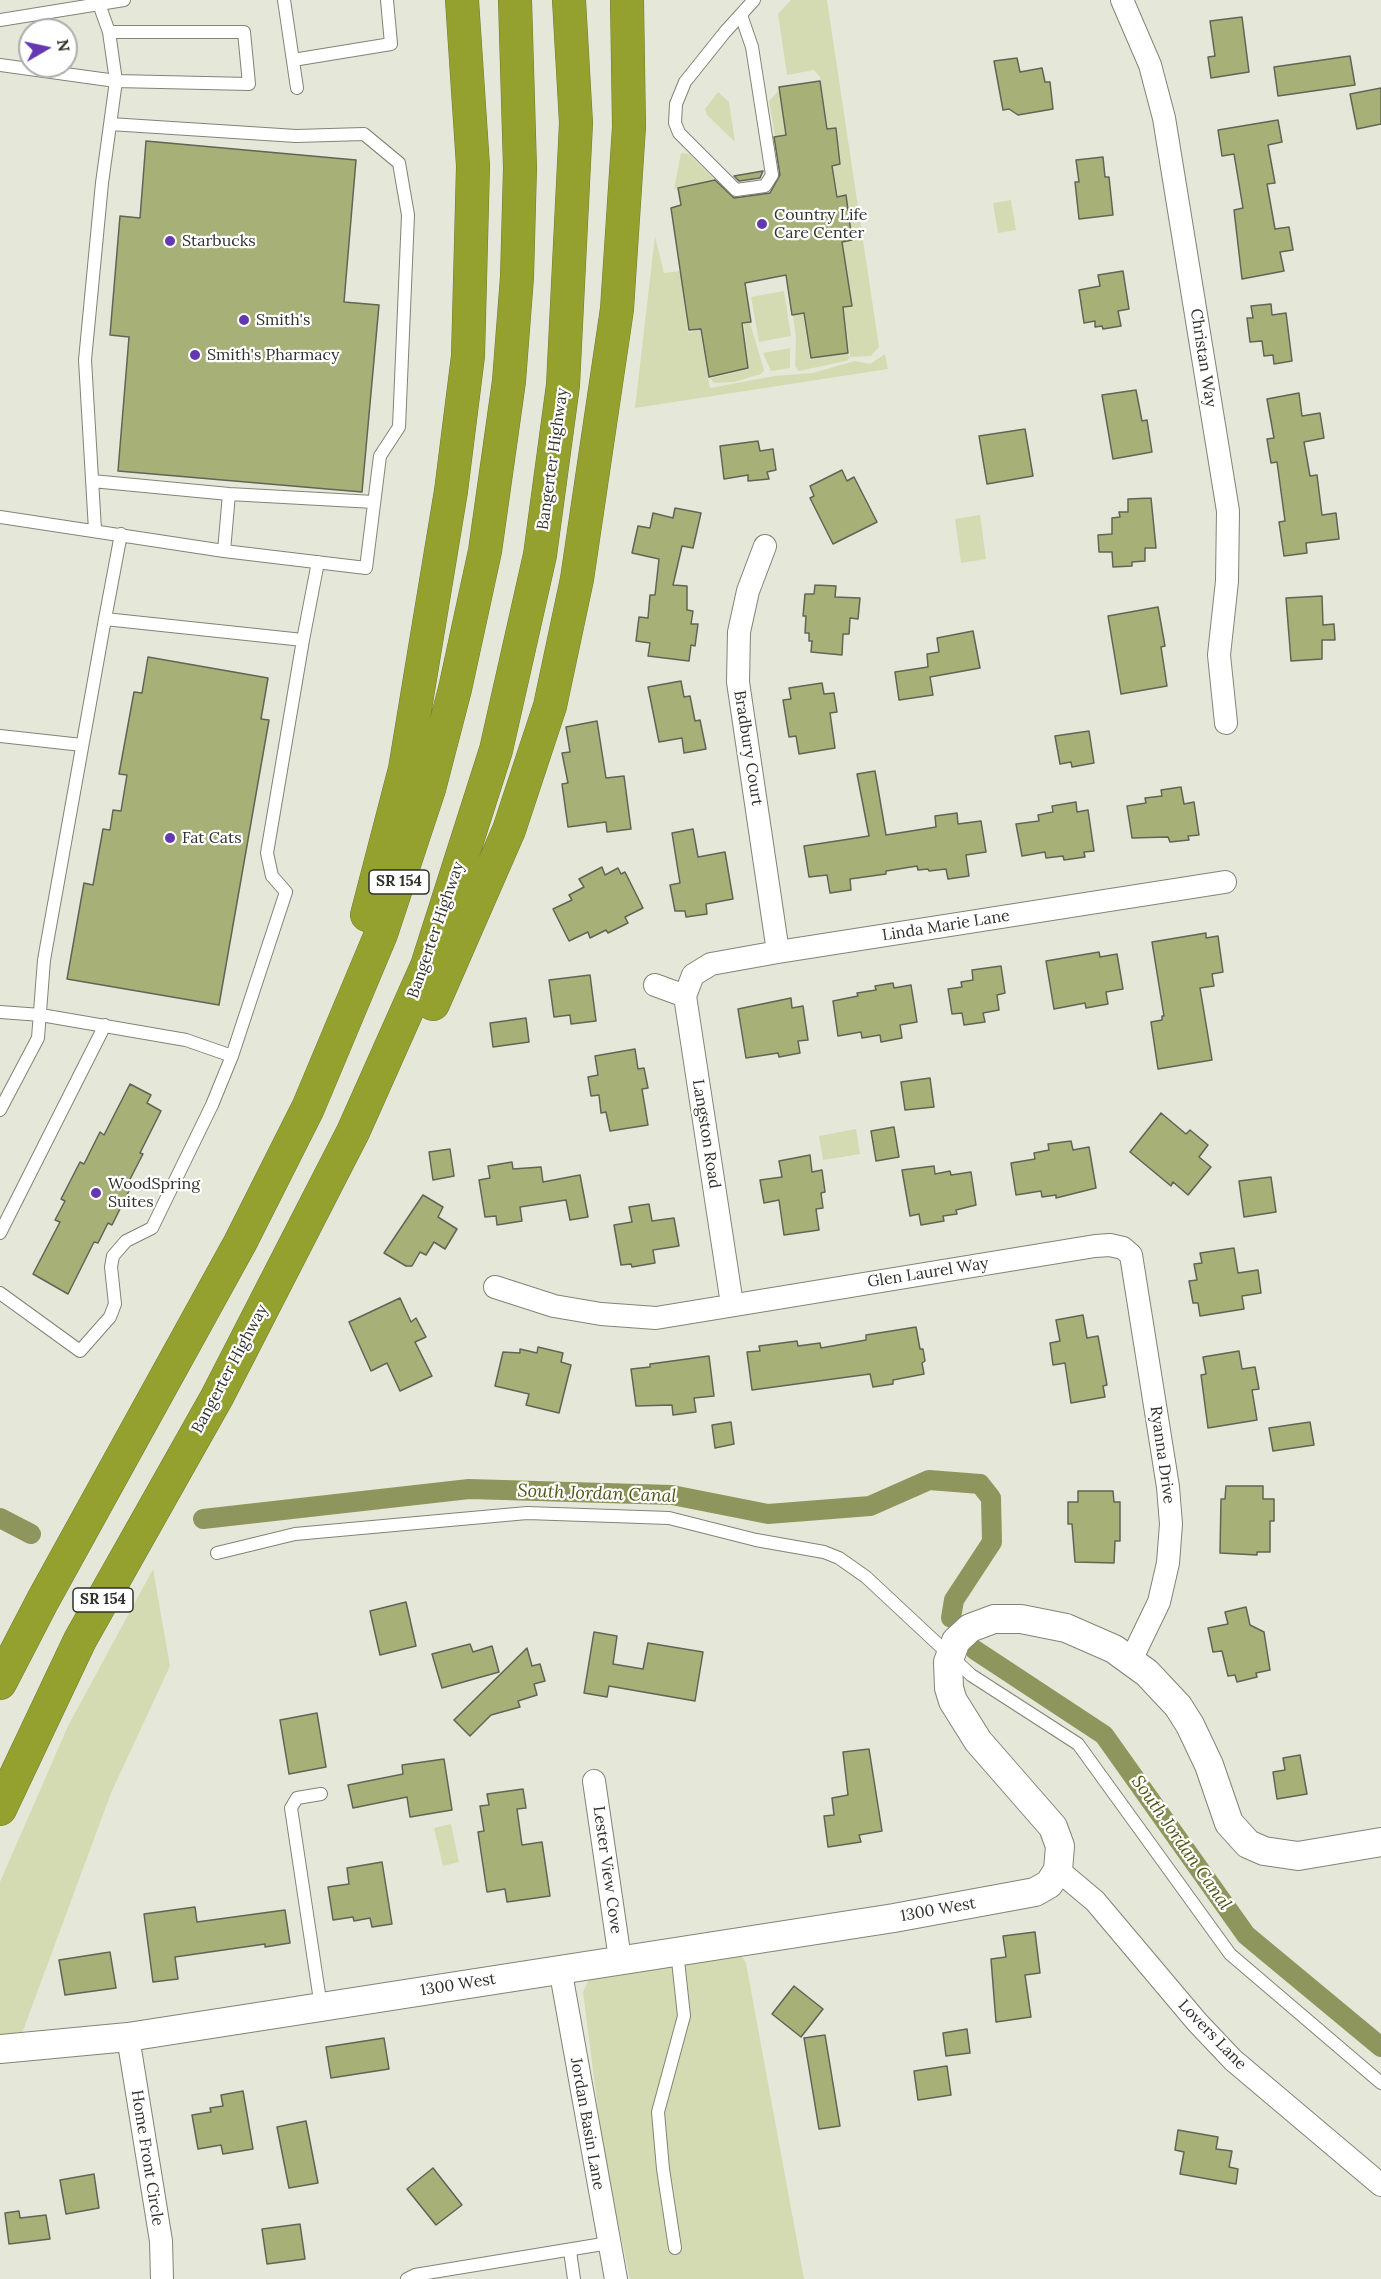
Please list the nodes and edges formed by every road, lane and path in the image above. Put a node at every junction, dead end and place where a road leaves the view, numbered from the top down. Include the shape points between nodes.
1 (119, 0) edge
2 (124, 0) edge
3 (284, 0) edge
4 (387, 0) edge
5 (462, 0) edge
6 (515, 0) edge
7 (569, 0) edge
8 (627, 0) edge
9 (754, 0) edge
10 (1122, 0) edge
11 (71, 4) edge
12 (99, 4) junction
13 (741, 15) junction
14 (0, 20) edge
15 (109, 32) junction
16 (293, 60) junction
17 (0, 65) edge
18 (116, 81) junction
19 (297, 88) dead end
20 (110, 124) junction
21 (92, 481) junction
22 (229, 494) junction
23 (374, 502) junction
24 (0, 517) edge
25 (95, 531) junction
26 (121, 534) junction
27 (765, 546) dead end
28 (224, 551) junction
29 (318, 562) junction
30 (105, 619) junction
31 (303, 640) junction
32 (1226, 723) dead end
33 (0, 736) edge
34 (82, 745) junction
35 (1225, 882) dead end
36 (778, 952) junction
37 (655, 985) dead end
38 (685, 996) junction
39 (0, 1012) edge
40 (41, 1015) junction
41 (105, 1025) junction
42 (232, 1056) junction
43 (308, 1108) junction
44 (0, 1110) edge
45 (0, 1233) edge
46 (1123, 1248) joint
47 (495, 1287) dead end
48 (0, 1293) edge
49 (732, 1304) junction
50 (218, 1397) junction
51 (217, 1553) dead end
52 (950, 1655) junction
53 (1131, 1660) junction
54 (0, 1683) edge
55 (594, 1781) dead end
56 (321, 1794) dead end
57 (0, 1809) edge
58 (1381, 1842) edge
59 (1058, 1870) junction
60 (676, 1950) junction
61 (620, 1959) junction
62 (560, 1968) junction
63 (321, 2007) junction
64 (128, 2037) junction
65 (0, 2049) edge
66 (1381, 2083) edge
67 (1381, 2185) edge
68 (609, 2243) junction
69 (675, 2248) dead end
70 (570, 2251) junction
71 (162, 2279) edge
72 (407, 2279) edge
73 (574, 2279) edge
74 (616, 2279) edge

1 - 2 lane
1 - 12 lane
3 - 16 lane
4 - 16 lane via 391,44
5 - 43 highway via 473,166 468,356 451,491 405,769 368,912
6 - 43 highway, SR 154 via 520,168 517,277 509,381 485,551 444,734 416,832 381,934
7 - 50 highway, Bangerter Highway / SR 154 via 576,123 563,385 540,555 496,750 427,966 353,1132
8 - 50 highway via 629,127 617,309 577,579 550,706 509,830 456,954 384,1105 272,1317
9 - 13 lane
10 - 32 street, Christan Way via 1150,65 1164,118 1228,511 1227,581 1219,655
11 - 12 lane
11 - 14 lane
12 - 15 lane
13 - 13 lane via 685,82 676,104 675,123 679,133 736,190 765,186 772,176 752,47
15 - 18 lane
15 - 18 lane via 244,32 249,84
16 - 19 lane
17 - 18 lane
18 - 20 lane
20 - 21 lane via 85,360
20 - 23 lane via 296,136 364,134 399,164 408,214 399,427 380,456
21 - 22 lane
21 - 25 lane
22 - 23 lane
22 - 28 lane
23 - 29 lane via 366,568
24 - 25 lane
25 - 26 lane
26 - 28 lane
26 - 30 lane
27 - 36 street, Bradbury Court via 748,591 739,632 738,682
28 - 29 lane
29 - 31 lane
30 - 31 lane
30 - 34 lane
31 - 42 lane via 267,853 272,876 286,892
33 - 34 lane
34 - 40 lane via 44,960
35 - 36 street, Linda Marie Lane
36 - 38 street, Linda Marie Lane via 711,964 693,975
37 - 38 street
38 - 49 street, Langston Road
39 - 40 lane
40 - 41 lane
40 - 44 lane via 38,1038
41 - 42 lane via 186,1040
41 - 45 lane
42 - 48 lane via 152,1228 117,1248 111,1267 115,1304 110,1317 80,1351
43 - 54 highway, SR 154 via 240,1243
46 - 49 street, Glen Laurel Way via 1095,1246
46 - 53 street, Ryanna Drive via 1131,1254 1171,1524 1159,1602
47 - 49 street, Glen Laurel Way via 554,1306 656,1318
50 - 57 highway, Bangerter Highway / SR 154 via 80,1640
51 - 52 lane via 295,1534 527,1513 669,1518 756,1540 824,1551 839,1558 866,1577
52 - 53 street via 962,1634 977,1624 993,1619 1021,1619 1082,1634
52 - 59 street via 947,1674 953,1701 978,1741 1053,1827 1060,1846
52 - 66 lane via 972,1675 1078,1744 1230,1954
53 - 58 street via 1178,1706 1209,1765 1229,1823 1248,1844 1264,1851 1298,1856
55 - 61 street, Lester View Cove
56 - 63 lane via 297,1798 291,1808
59 - 60 street, 1300 West via 1048,1884 1028,1895
59 - 67 street, Lovers Lane via 1095,1901 1233,2060
60 - 61 street, 1300 West
60 - 69 lane via 684,2016 658,2112
61 - 62 street, 1300 West
62 - 63 street, 1300 West
62 - 68 street, Jordan Basin Lane
63 - 64 street, 1300 West
64 - 65 street, 1300 West
64 - 71 street, Home Front Circle via 160,2241
68 - 70 lane
68 - 74 street, Jordan Basin Lane
70 - 72 lane
70 - 73 lane

